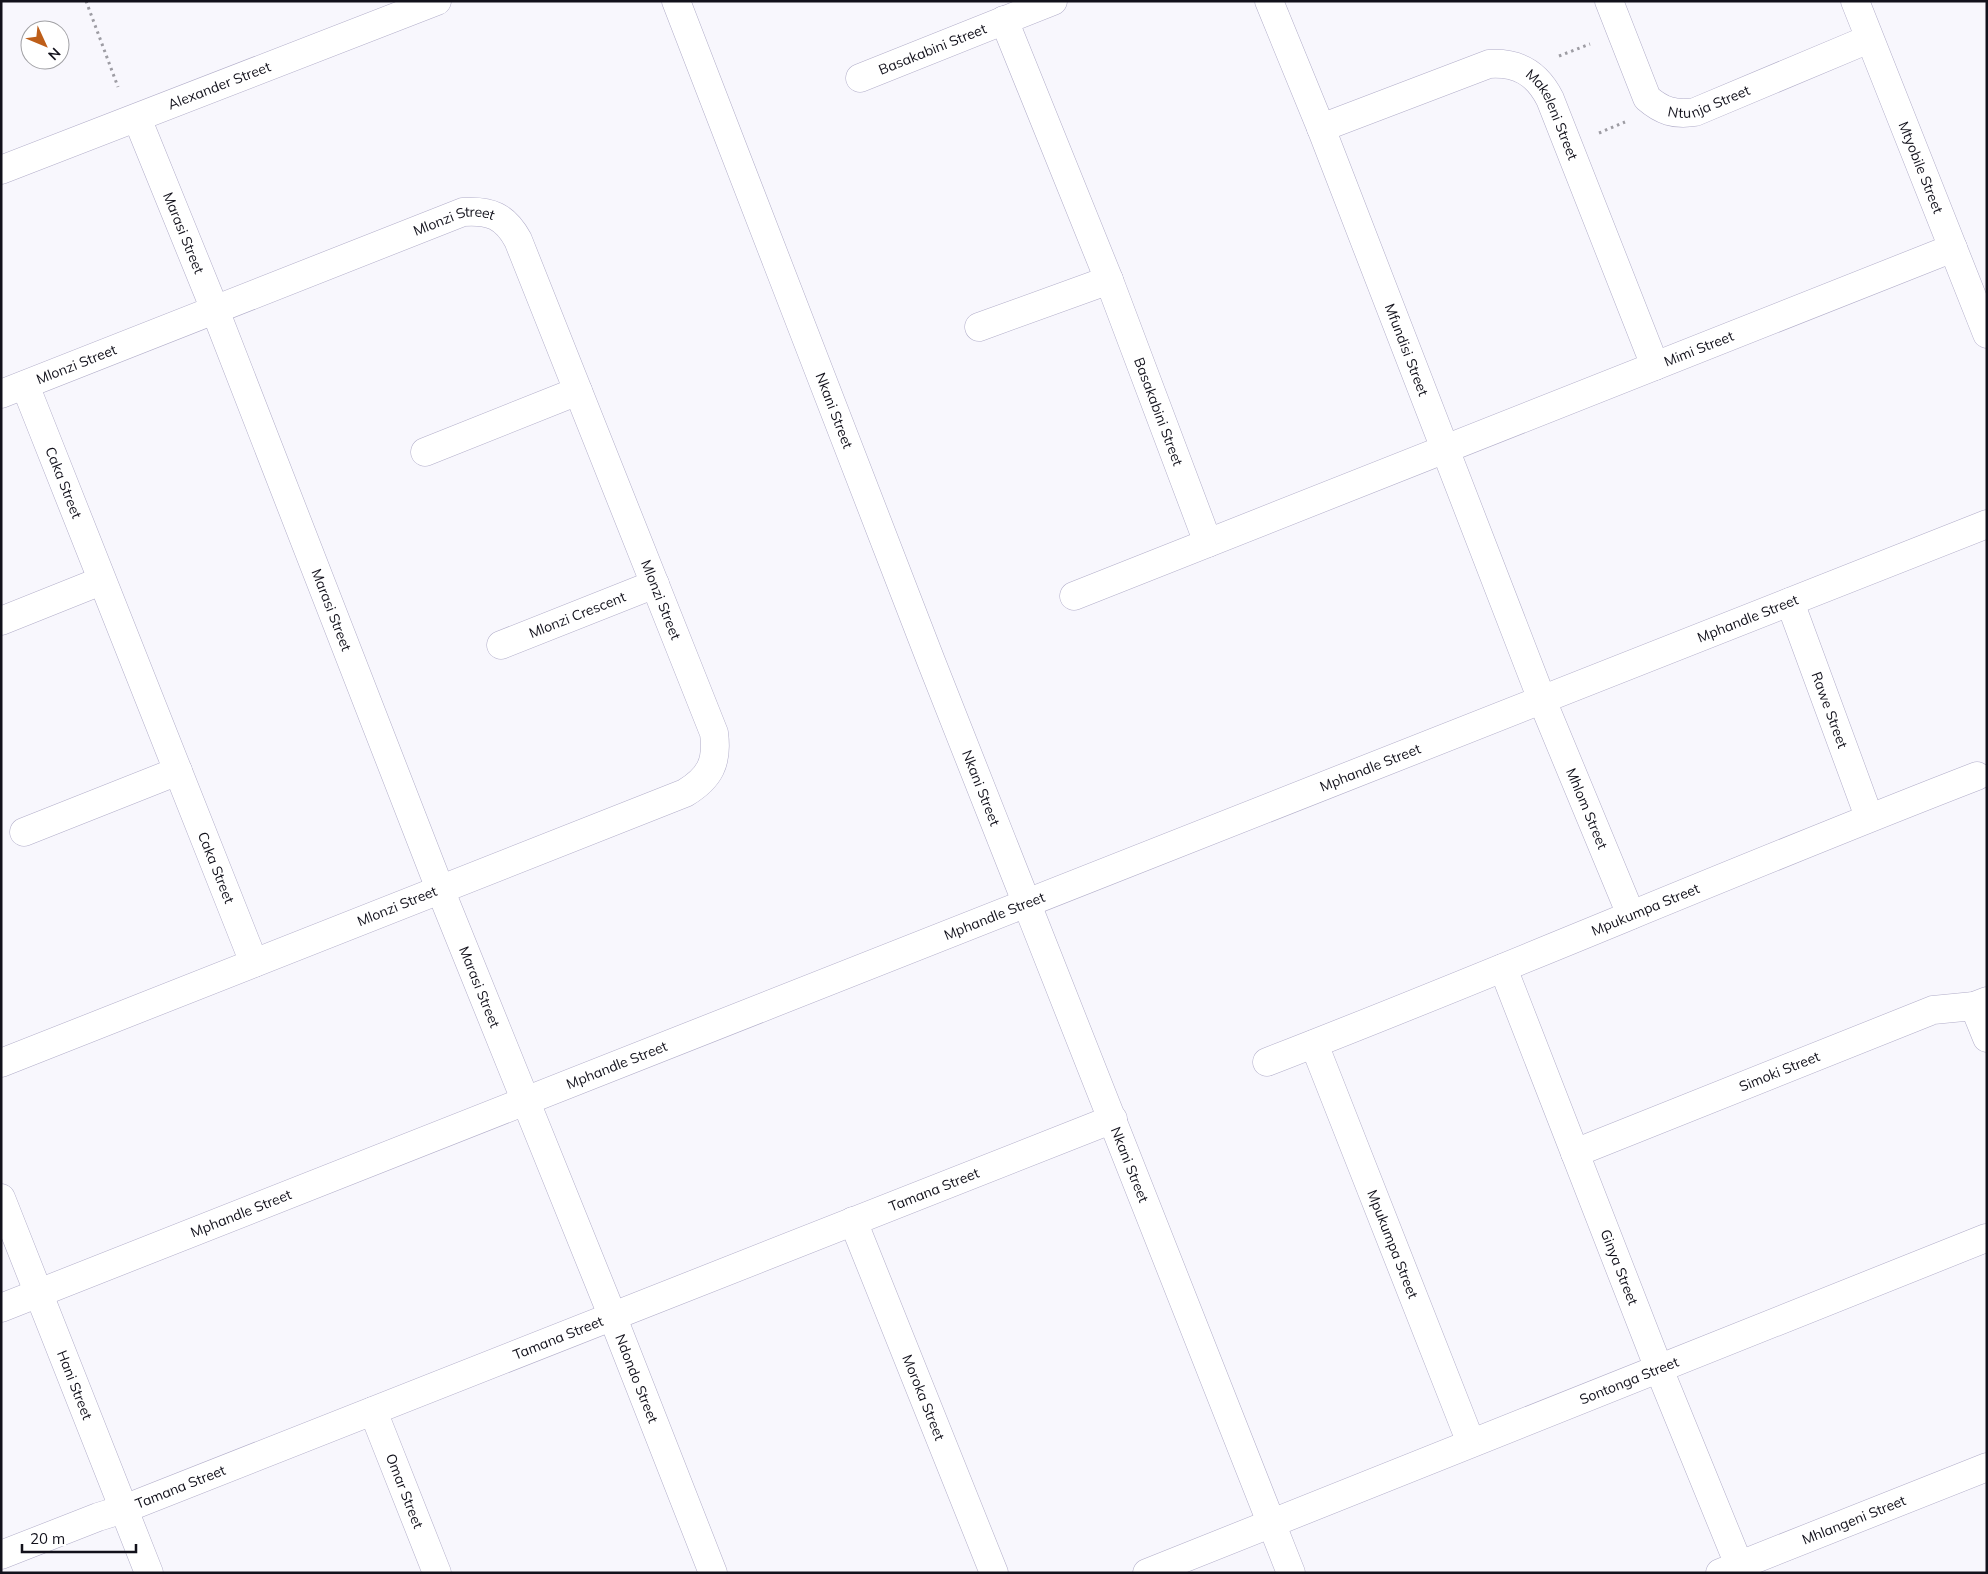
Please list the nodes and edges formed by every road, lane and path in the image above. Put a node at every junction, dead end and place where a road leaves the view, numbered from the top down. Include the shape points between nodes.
1 (86, 1) edge
2 (437, 1) edge
3 (676, 1) edge
4 (1053, 1) edge
5 (1268, 1) edge
6 (1609, 1) edge
7 (1855, 1) edge
8 (1004, 20) junction
9 (1620, 32) junction
10 (1869, 39) junction
11 (1526, 70) junction
12 (860, 78) dead end
13 (120, 92) dead end
14 (1657, 107) junction
15 (137, 118) junction
16 (1321, 128) junction
17 (1569, 147) junction
18 (1, 170) edge
19 (1953, 248) junction
20 (1109, 280) junction
21 (215, 310) junction
22 (979, 328) dead end
23 (1987, 334) edge
24 (1655, 366) junction
25 (13, 390) edge
26 (578, 391) junction
27 (1446, 450) junction
28 (425, 452) dead end
29 (1987, 524) edge
30 (1208, 543) junction
31 (101, 581) junction
32 (655, 584) junction
33 (1074, 596) dead end
34 (1790, 602) junction
35 (1, 621) edge
36 (501, 645) dead end
37 (1542, 700) junction
38 (178, 771) junction
39 (1976, 776) dead end
40 (1869, 818) junction
41 (24, 832) dead end
42 (440, 889) junction
43 (1028, 903) junction
44 (1631, 915) junction
45 (254, 963) junction
46 (1503, 968) junction
47 (1980, 1003) edge
48 (1987, 1038) edge
49 (1314, 1044) junction
50 (1, 1062) edge
51 (1267, 1062) dead end
52 (526, 1100) junction
53 (1113, 1118) junction
54 (1575, 1153) junction
55 (1, 1198) edge
56 (1987, 1216) edge
57 (853, 1221) junction
58 (1987, 1239) edge
59 (39, 1294) junction
60 (1, 1308) edge
61 (612, 1316) junction
62 (1659, 1369) junction
63 (373, 1411) junction
64 (1471, 1443) junction
65 (1987, 1467) edge
66 (124, 1510) junction
67 (1271, 1523) junction
68 (1, 1555) edge
69 (1730, 1569) edge
70 (149, 1573) edge
71 (437, 1573) edge
72 (713, 1573) edge
73 (994, 1573) edge
74 (1147, 1573) edge
75 (1290, 1573) edge

1 - 13 path
2 - 15 street, Alexander Street
3 - 43 street, Nkani Street
4 - 8 street, Basakabini Street
5 - 16 street, Mfundisi Street
6 - 9 street, Ntunja Street
7 - 10 street, Mtyobile Street
8 - 12 street, Basakabini Street
8 - 20 street, Basakabini Street
9 - 11 path
9 - 14 street, Ntunja Street via 1647,98
10 - 14 street, Ntunja Street via 1695,112 1681,114
10 - 19 street, Mtyobile Street
11 - 16 street, Makeleni Street via 1502,63 1489,64
11 - 17 street, Makeleni Street via 1544,87
14 - 17 path
15 - 18 street, Alexander Street
15 - 21 street, Marasi Street
16 - 27 street, Mfundisi Street
17 - 24 street, Makeleni Street
19 - 23 street, Mtyobile Street
19 - 24 street, Mimi Street
20 - 22 street
20 - 30 street, Basakabini Street
21 - 25 street, Mlonzi Street
21 - 26 street, Mlonzi Street via 463,212 491,214 507,224 518,240
21 - 42 street, Marasi Street
24 - 27 street, Mimi Street
25 - 31 street, Caka Street
26 - 28 street
26 - 32 street, Mlonzi Street
27 - 30 street
27 - 37 street, Mfundisi Street
29 - 34 street, Mphandle Street
30 - 33 street
31 - 35 street
31 - 38 street, Caka Street
32 - 36 street, Mlonzi Crescent
32 - 42 street, Mlonzi Street via 714,733 716,748 706,775 685,793
34 - 37 street, Mphandle Street
34 - 40 street, Rawe Street
37 - 43 street, Mphandle Street
37 - 44 street, Mhlom Street
38 - 41 street
38 - 45 street, Caka Street
39 - 40 street, Mpukumpa Street
40 - 44 street, Mpukumpa Street
42 - 45 street, Mlonzi Street
42 - 52 street, Marasi Street
43 - 52 street, Mphandle Street
43 - 53 street, Nkani Street
44 - 46 street, Mpukumpa Street
45 - 50 street, Mlonzi Street
46 - 49 street, Mpukumpa Street
46 - 54 street, Ginya Street
47 - 48 street
47 - 54 street, Simoki Street via 1933,1010
49 - 51 street, Mpukumpa Street
49 - 64 street, Mpukumpa Street
52 - 59 street, Mphandle Street
52 - 61 street, Ndondo Street
53 - 57 street, Tamana Street
53 - 67 street, Nkani Street
54 - 62 street, Ginya Street
55 - 59 street, Hani Street
56 - 58 street via 1984,1228
57 - 61 street, Tamana Street
57 - 73 street, Moroka Street
58 - 62 street, Sontonga Street
59 - 60 street, Mphandle Street
59 - 66 street, Hani Street
61 - 63 street, Tamana Street
61 - 72 street, Ndondo Street
62 - 64 street, Sontonga Street
62 - 69 street, Ginya Street
63 - 66 street, Tamana Street
63 - 71 street, Omar Street
64 - 67 street, Sontonga Street
65 - 69 street, Mhlangeni Street
66 - 68 street, Tamana Street
66 - 70 street, Hani Street
67 - 74 street, Sontonga Street
67 - 75 street, Nkani Street

